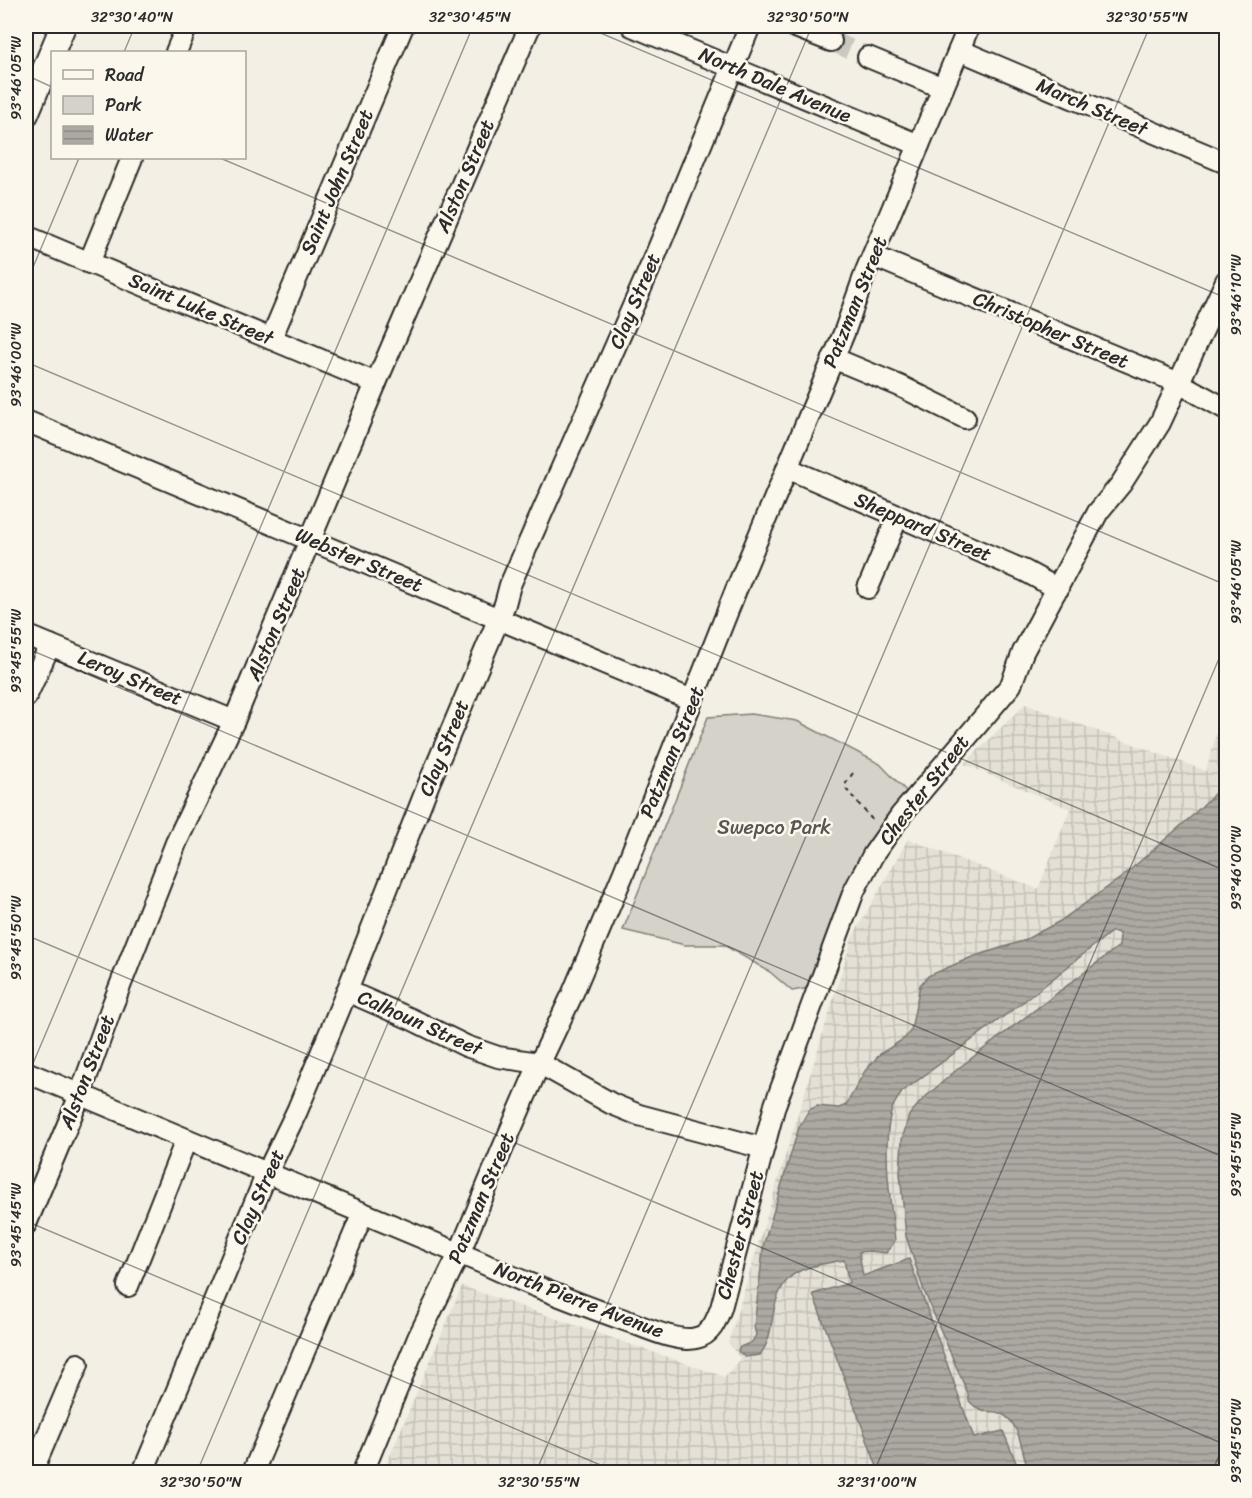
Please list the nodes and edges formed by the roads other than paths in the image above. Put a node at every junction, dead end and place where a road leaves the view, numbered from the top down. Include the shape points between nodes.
1 (63, 26) edge
2 (187, 26) edge
3 (403, 26) edge
4 (530, 26) edge
5 (632, 26) edge
6 (750, 26) edge
7 (793, 26) edge
8 (969, 26) edge
9 (831, 41) tunnel mouth
10 (52, 51) edge
11 (176, 51) edge
12 (958, 51) junction
13 (51, 55) edge
14 (868, 57) tunnel mouth
15 (732, 67) junction
16 (943, 88) junction
17 (26, 114) edge
18 (919, 145) junction
19 (132, 159) edge
20 (1227, 163) edge
21 (26, 236) edge
22 (873, 256) junction
23 (89, 263) junction
24 (1227, 281) edge
25 (271, 339) junction
26 (833, 358) junction
27 (376, 383) junction
28 (1179, 384) junction
29 (1227, 409) edge
30 (965, 418) dead end
31 (26, 421) edge
32 (787, 468) junction
33 (898, 516) junction
34 (311, 540) junction
35 (868, 588) dead end
36 (1058, 590) junction
37 (498, 619) junction
38 (26, 635) edge
39 (50, 645) junction
40 (26, 697) edge
41 (692, 700) junction
42 (234, 721) junction
43 (347, 991) junction
44 (539, 1064) junction
45 (26, 1072) edge
46 (80, 1095) junction
47 (186, 1140) junction
48 (763, 1148) junction
49 (267, 1173) junction
50 (363, 1214) junction
51 (26, 1224) edge
52 (459, 1254) junction
53 (128, 1286) dead end
54 (703, 1336) joint
55 (78, 1364) dead end
56 (32, 1473) edge
57 (143, 1473) edge
58 (254, 1473) edge
59 (363, 1473) edge

1 - 10 main road
2 - 11 street
3 - 25 street, Saint John Street
4 - 27 street, Alston Street
5 - 15 street, North Dale Avenue
6 - 15 street, Clay Street
7 - 9 street
8 - 12 street, Patzman Street
12 - 16 street, Patzman Street
12 - 20 street, March Street
13 - 17 main road
14 - 16 street
15 - 18 street, North Dale Avenue
15 - 37 street, Clay Street
16 - 18 street, Patzman Street
18 - 22 street, Patzman Street
19 - 23 street
21 - 23 street, Saint Luke Street
22 - 26 street, Patzman Street
22 - 28 street, Christopher Street
23 - 25 street, Saint Luke Street
24 - 28 street, Chester Street
25 - 27 street, Saint Luke Street
26 - 30 street
26 - 32 street, Patzman Street
27 - 34 street, Alston Street
28 - 29 street, Christopher Street
28 - 36 street, Chester Street via 1150,439 1098,512
31 - 34 street, Webster Street
32 - 33 street, Sheppard Street
32 - 41 street, Patzman Street
33 - 35 street
33 - 36 street, Sheppard Street via 1025,571
34 - 37 street, Webster Street
34 - 42 street, Alston Street
36 - 48 street, Chester Street via 1023,652 1011,685 939,768 873,855 854,891
37 - 41 street, Webster Street
37 - 43 street, Clay Street
38 - 39 street, Leroy Street
39 - 40 street
39 - 42 street, Leroy Street
41 - 44 street, Patzman Street via 592,948
42 - 46 street, Alston Street via 176,843
43 - 44 street, Calhoun Street via 466,1046 498,1057
43 - 49 street, Clay Street
44 - 48 street, Calhoun Street via 639,1115
44 - 52 street, Patzman Street
45 - 46 street, North Pierre Avenue
46 - 47 street, North Pierre Avenue
46 - 51 street, Alston Street
47 - 49 street, North Pierre Avenue
47 - 53 street
48 - 54 street, Chester Street via 721,1308 714,1326
49 - 50 street, North Pierre Avenue
49 - 57 street, Clay Street
50 - 52 street, North Pierre Avenue
50 - 58 street
52 - 54 street, North Pierre Avenue via 528,1285 652,1330 683,1339
52 - 59 street, Patzman Street via 407,1364
55 - 56 street

